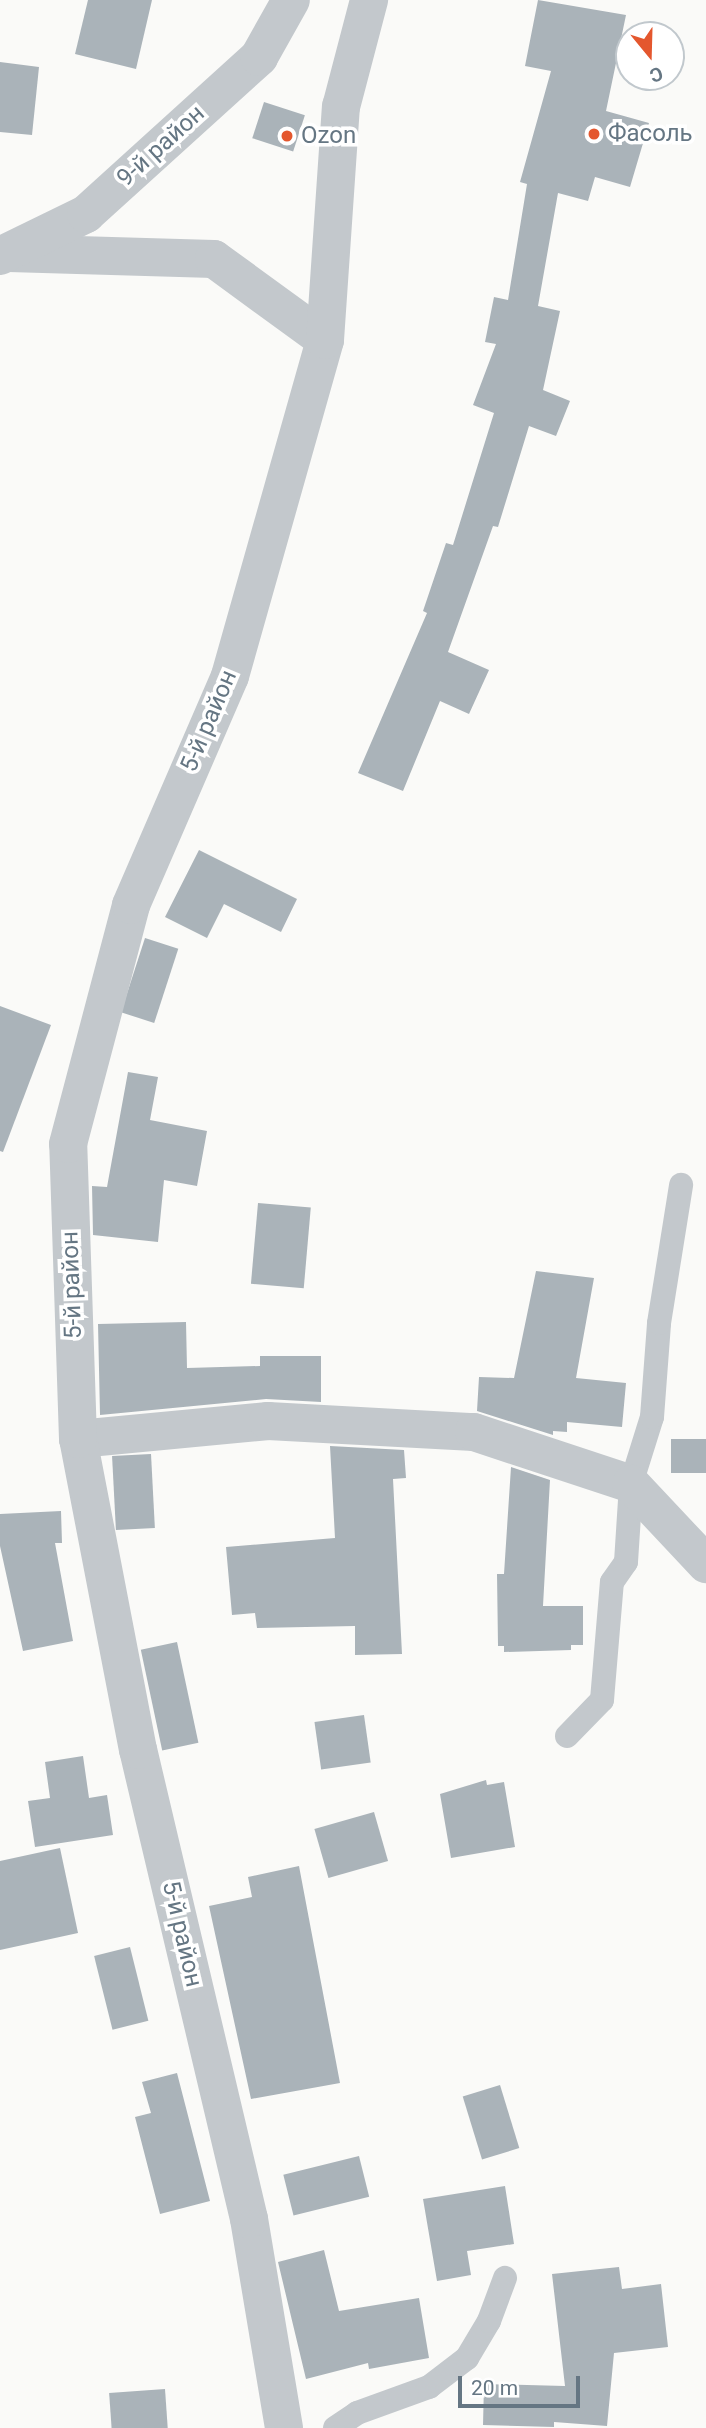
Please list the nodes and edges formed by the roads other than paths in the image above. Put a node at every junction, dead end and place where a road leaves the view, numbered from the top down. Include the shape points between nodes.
1 (291, 0) edge
2 (369, 0) edge
3 (4, 255) edge
4 (325, 340) junction
5 (681, 1185) dead end
6 (78, 1439) junction
7 (631, 1484) junction
8 (706, 1564) edge
9 (567, 1736) dead end
10 (506, 2278) dead end
11 (284, 2428) edge
12 (335, 2428) edge

1 - 3 street, 9-й район via 259,57 86,214
2 - 4 street, 5-й район via 341,107
3 - 4 street via 214,260
4 - 6 street, 5-й район via 230,676 131,905 68,1144
5 - 7 lane via 659,1322 652,1418
6 - 7 street via 268,1420 474,1432
6 - 11 street, 5-й район via 138,1750 249,2220
7 - 8 street
7 - 9 lane via 626,1562 612,1581 602,1700
10 - 12 lane via 489,2321 467,2358 429,2387 357,2413

